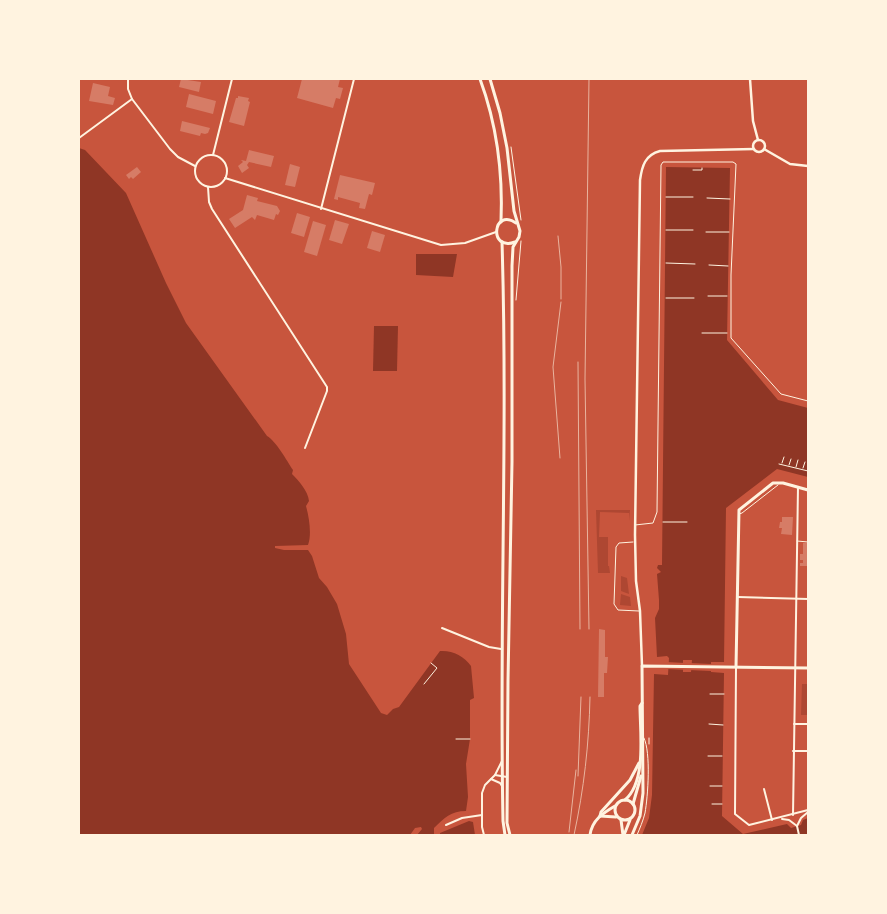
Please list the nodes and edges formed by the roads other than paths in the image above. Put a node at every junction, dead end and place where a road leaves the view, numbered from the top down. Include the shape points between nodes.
1 (128, 79) edge
2 (232, 79) edge
3 (354, 79) edge
4 (480, 79) edge
5 (490, 79) edge
6 (750, 79) edge
7 (132, 99) junction
8 (79, 138) edge
9 (758, 140) junction
10 (754, 149) junction
11 (764, 149) junction
12 (213, 155) junction
13 (196, 166) junction
14 (808, 166) edge
15 (225, 178) junction
16 (208, 187) junction
17 (321, 208) junction
18 (501, 222) junction
19 (517, 223) junction
20 (496, 232) junction
21 (516, 241) junction
22 (502, 242) junction
23 (808, 401) edge
24 (306, 448) dead end
25 (778, 482) junction
26 (798, 487) junction
27 (808, 490) edge
28 (739, 514) junction
29 (635, 525) junction
30 (635, 542) junction
31 (796, 542) junction
32 (808, 542) edge
33 (737, 597) junction
34 (795, 598) junction
35 (808, 598) edge
36 (640, 611) junction
37 (442, 628) dead end
38 (502, 649) junction
39 (509, 649) junction
40 (642, 666) junction
41 (736, 667) junction
42 (794, 668) junction
43 (808, 668) edge
44 (643, 701) junction
45 (794, 724) junction
46 (808, 724) edge
47 (642, 736) junction
48 (793, 751) junction
49 (808, 751) edge
50 (503, 758) junction
51 (640, 760) junction
52 (642, 773) junction
53 (495, 775) junction
54 (505, 777) junction
55 (492, 779) junction
56 (495, 780) junction
57 (503, 787) junction
58 (764, 789) dead end
59 (625, 800) junction
60 (633, 804) junction
61 (615, 806) junction
62 (808, 811) edge
63 (482, 815) junction
64 (793, 815) junction
65 (600, 816) junction
66 (617, 817) junction
67 (631, 818) junction
68 (780, 818) junction
69 (621, 820) junction
70 (772, 820) junction
71 (446, 825) dead end
72 (796, 826) junction
73 (484, 835) edge
74 (505, 835) edge
75 (510, 835) edge
76 (590, 835) edge
77 (623, 835) edge
78 (632, 835) edge
79 (637, 835) edge
80 (799, 835) edge

1 - 7 street
2 - 12 street
3 - 17 street
4 - 18 main road via 500,164
5 - 19 main road via 505,139
6 - 9 street
7 - 8 street
7 - 13 street via 178,158
9 - 10 street via 754,142
9 - 11 street via 764,143
10 - 11 street via 760,152
10 - 29 street via 660,151 652,154 642,166
11 - 14 street via 790,164
12 - 13 street via 202,157
12 - 15 street via 225,163
13 - 16 street via 196,177
15 - 16 street via 218,185
15 - 17 street
16 - 24 street via 212,209 327,387
17 - 20 street via 450,246
18 - 19 main road via 509,219
18 - 20 main road
19 - 21 main road via 520,231
20 - 22 main road
21 - 22 main road
21 - 39 main road via 512,266
22 - 38 main road
23 - 29 lane via 781,394 731,338 736,164 663,162 657,512 654,522
25 - 26 main road
25 - 28 lane
25 - 28 main road via 740,508
26 - 27 main road
26 - 31 street
28 - 33 main road
29 - 30 street
30 - 36 street
30 - 36 lane via 619,543 616,547 614,604 618,610
31 - 32 lane
31 - 34 street
33 - 34 street
33 - 41 main road
34 - 35 street
34 - 42 street
36 - 40 street
37 - 38 street
38 - 39 main road
38 - 50 main road
39 - 54 main road
40 - 41 main road
40 - 44 main road
41 - 42 main road
41 - 70 street via 734,810 749,825
42 - 43 main road
42 - 45 street
44 - 47 main road
44 - 51 main road via 640,706
45 - 46 street
45 - 48 street
47 - 52 main road
47 - 79 lane via 648,750 647,797
48 - 49 street
48 - 64 street
50 - 53 street
50 - 54 main road
51 - 59 main road via 635,787
51 - 65 main road via 630,780
52 - 60 main road
52 - 78 main road via 641,809
53 - 54 street
53 - 55 street
54 - 56 street
54 - 57 main road
54 - 75 main road
55 - 56 street
55 - 63 street via 482,793
56 - 57 street
57 - 74 main road
58 - 70 street
59 - 60 main road
59 - 61 main road
60 - 67 main road via 635,812
61 - 65 main road
61 - 66 main road
62 - 64 street
62 - 72 street
63 - 71 street
63 - 73 street
64 - 68 street
65 - 66 main road
65 - 76 main road
66 - 69 main road
67 - 69 main road
67 - 77 main road
68 - 70 street
68 - 72 street
69 - 77 main road
72 - 80 street

